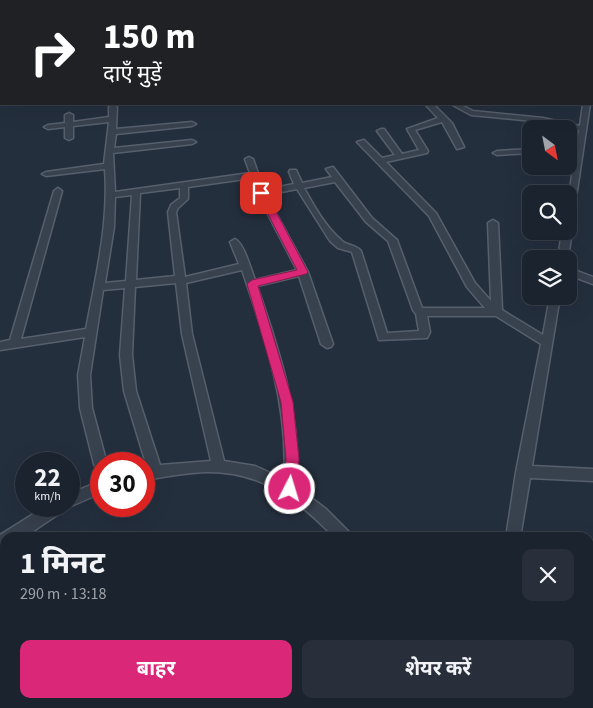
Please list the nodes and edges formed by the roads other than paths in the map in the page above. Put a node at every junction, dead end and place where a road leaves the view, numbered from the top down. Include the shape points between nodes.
1 (430, 105) edge
2 (456, 105) edge
3 (588, 105) edge
4 (113, 107) dead end
5 (69, 115) dead end
6 (113, 119) junction
7 (443, 119) junction
8 (70, 124) junction
9 (192, 124) dead end
10 (48, 127) dead end
11 (583, 129) junction
12 (381, 131) dead end
13 (112, 132) junction
14 (69, 138) dead end
15 (192, 142) dead end
16 (361, 142) dead end
17 (460, 147) dead end
18 (109, 151) junction
19 (522, 152) edge
20 (497, 153) dead end
21 (579, 155) joint
22 (400, 157) junction
23 (248, 159) dead end
24 (381, 161) junction
25 (108, 166) junction
26 (330, 170) dead end
27 (293, 172) dead end
28 (46, 174) dead end
29 (255, 175) junction
30 (337, 179) junction
31 (575, 185) edge
32 (184, 186) junction
33 (298, 186) junction
34 (58, 191) dead end
35 (136, 192) junction
36 (261, 193) junction
37 (110, 195) junction
38 (493, 223) dead end
39 (235, 242) dead end
40 (246, 266) junction
41 (303, 272) junction
42 (577, 274) edge
43 (181, 280) junction
44 (593, 281) edge
45 (252, 284) junction
46 (130, 285) junction
47 (100, 287) junction
48 (554, 305) edge
49 (421, 312) junction
50 (497, 312) junction
51 (92, 332) junction
52 (546, 342) junction
53 (14, 344) junction
54 (327, 344) dead end
55 (0, 346) edge
56 (98, 452) edge
57 (144, 452) edge
58 (219, 466) junction
59 (155, 472) edge
60 (523, 472) junction
61 (593, 474) edge
62 (290, 489) junction
63 (42, 517) edge
64 (19, 532) edge
65 (339, 532) edge
66 (514, 532) edge

1 - 7 street
2 - 11 street via 471,113 543,120
3 - 11 street
4 - 6 street
5 - 8 street
6 - 8 street
6 - 13 street
7 - 17 street
7 - 22 street via 411,129 424,150
8 - 10 street
8 - 14 street
9 - 13 street
11 - 21 street
12 - 22 street
13 - 18 street
15 - 18 street
16 - 24 street
18 - 25 street
19 - 20 street
21 - 31 street
22 - 24 street
23 - 29 street
24 - 50 street via 433,215 471,284
25 - 28 street
25 - 37 street
26 - 30 street
27 - 33 street
29 - 32 street
29 - 36 street
30 - 33 street
30 - 49 street via 374,225 392,240
32 - 35 street
32 - 43 street via 184,199 172,212
33 - 36 street
33 - 49 street via 338,244 353,247 356,251 384,338 423,335
34 - 53 street
35 - 37 street
35 - 46 street
36 - 41 street
37 - 47 street
38 - 50 street
39 - 40 street
40 - 43 street
40 - 45 street
41 - 45 street
41 - 54 street
42 - 44 street
43 - 46 street
43 - 58 street via 191,356
45 - 62 street via 287,402 292,459
46 - 47 street
46 - 57 street via 126,355 130,391
47 - 51 street
48 - 52 street
49 - 50 street
50 - 52 street
51 - 53 street
51 - 56 street via 84,392
52 - 60 street
53 - 55 street
58 - 59 street
58 - 62 street via 257,471
60 - 61 street
60 - 66 street
62 - 65 street
63 - 64 street

